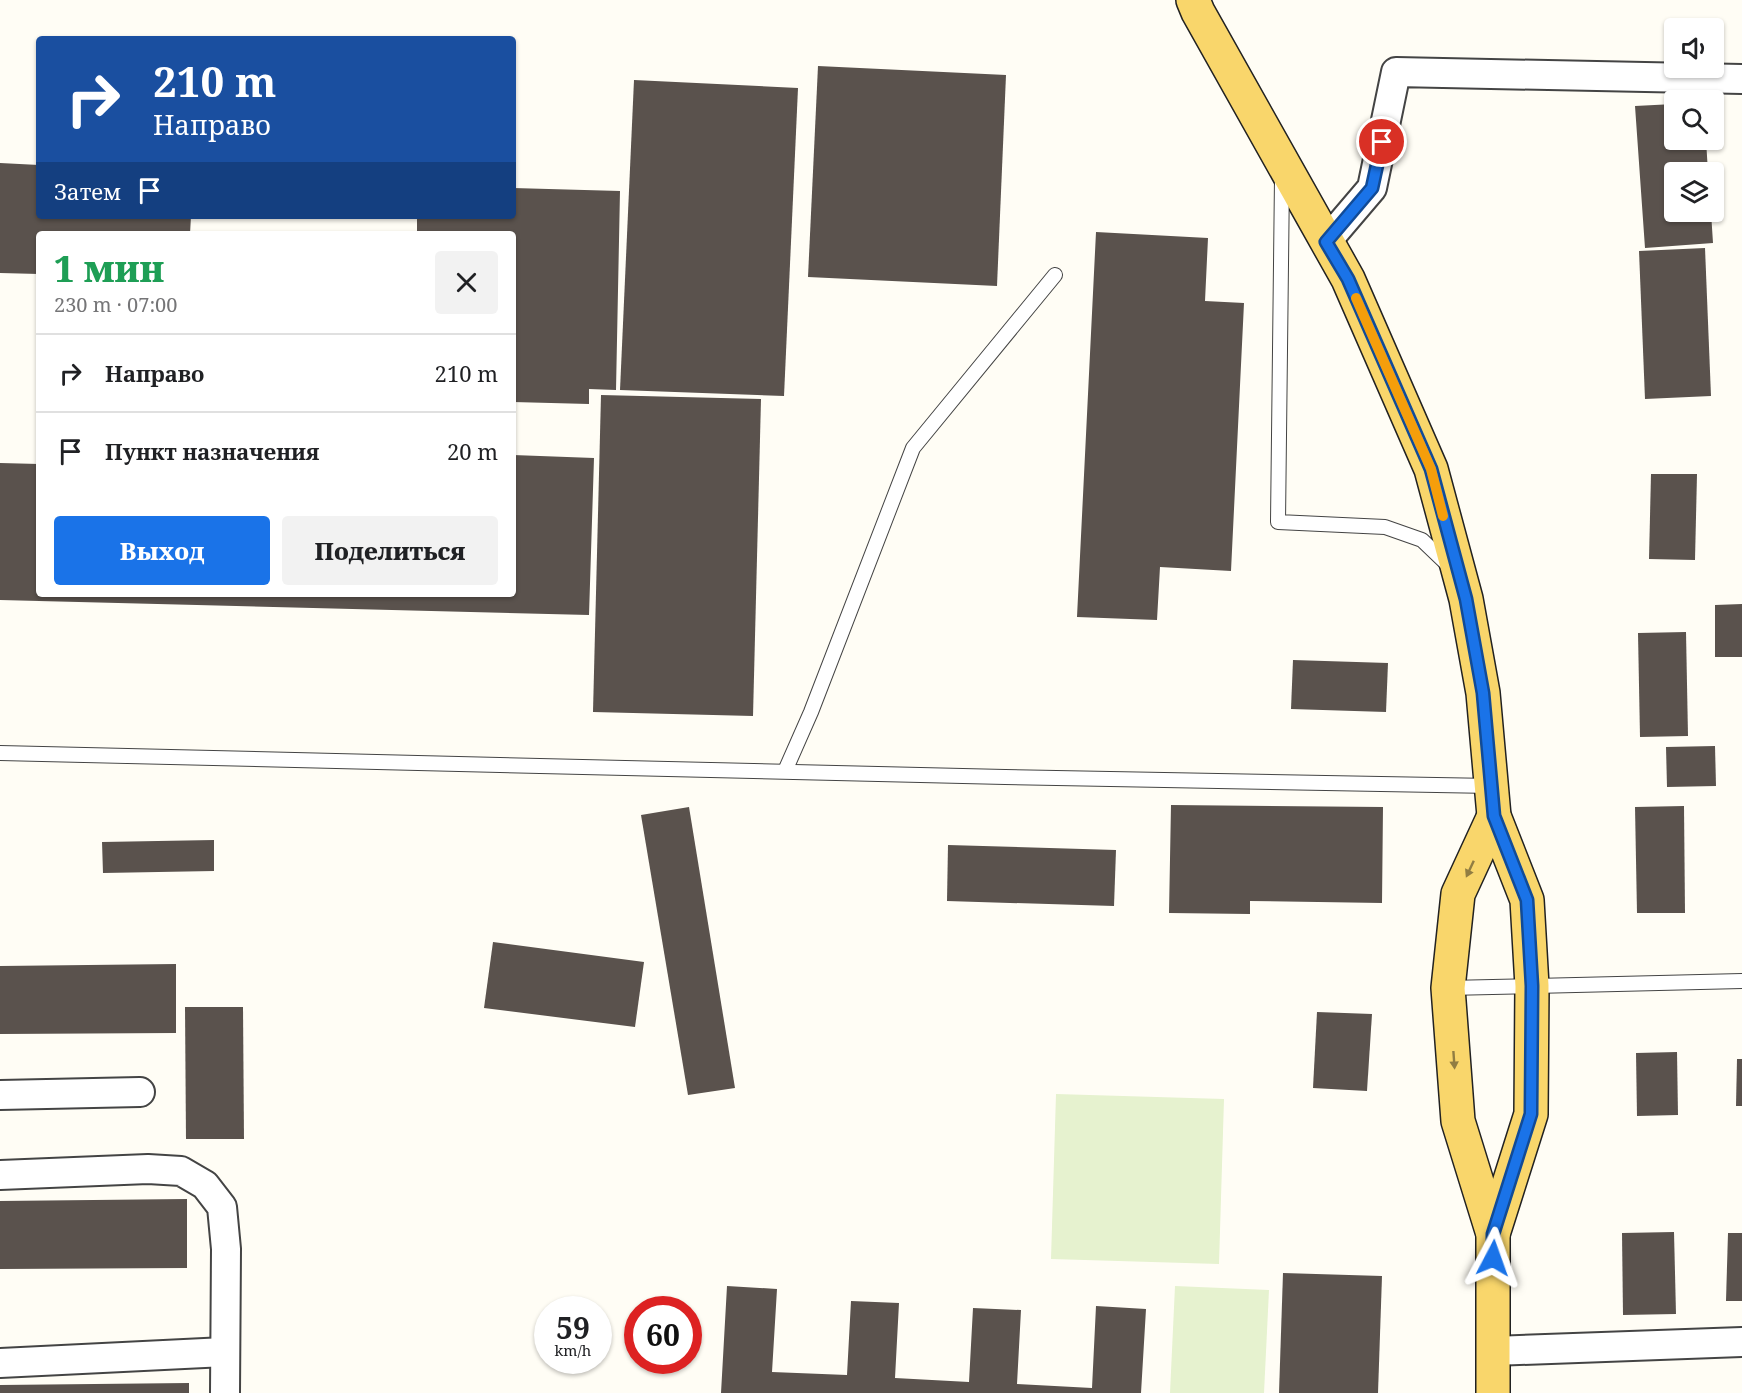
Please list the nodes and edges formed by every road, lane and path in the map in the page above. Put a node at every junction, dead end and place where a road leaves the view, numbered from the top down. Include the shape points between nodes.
1 (1193, 0) edge
2 (1742, 79) edge
3 (1283, 164) junction
4 (1326, 242) junction
5 (1054, 275) dead end
6 (1466, 599) junction
7 (0, 753) edge
8 (784, 771) junction
9 (1493, 801) junction
10 (1742, 981) edge
11 (1532, 986) junction
12 (1448, 988) junction
13 (140, 1092) dead end
14 (0, 1095) edge
15 (0, 1175) edge
16 (1493, 1234) junction
17 (1742, 1342) edge
18 (1493, 1351) junction
19 (225, 1352) junction
20 (0, 1363) edge
21 (225, 1393) edge
22 (1493, 1393) edge

1 - 3 main road
2 - 4 street via 1396,72 1372,188
3 - 4 main road
3 - 6 lane via 1278,522 1385,527 1422,540 1446,563
4 - 6 main road via 1348,279 1431,469
5 - 8 lane via 913,448 811,712
6 - 9 main road via 1483,693
7 - 8 lane
8 - 9 lane via 1005,777
9 - 11 main road via 1527,900
9 -> 12 main road via 1458,894
10 - 11 lane
11 - 12 lane
11 - 16 main road via 1531,1114
12 -> 16 main road via 1458,1121
13 - 14 street
15 - 19 street via 148,1169 181,1171 205,1185 222,1207 226,1249
16 - 18 main road
17 - 18 street
18 - 22 main road
19 - 20 street
19 - 21 street

